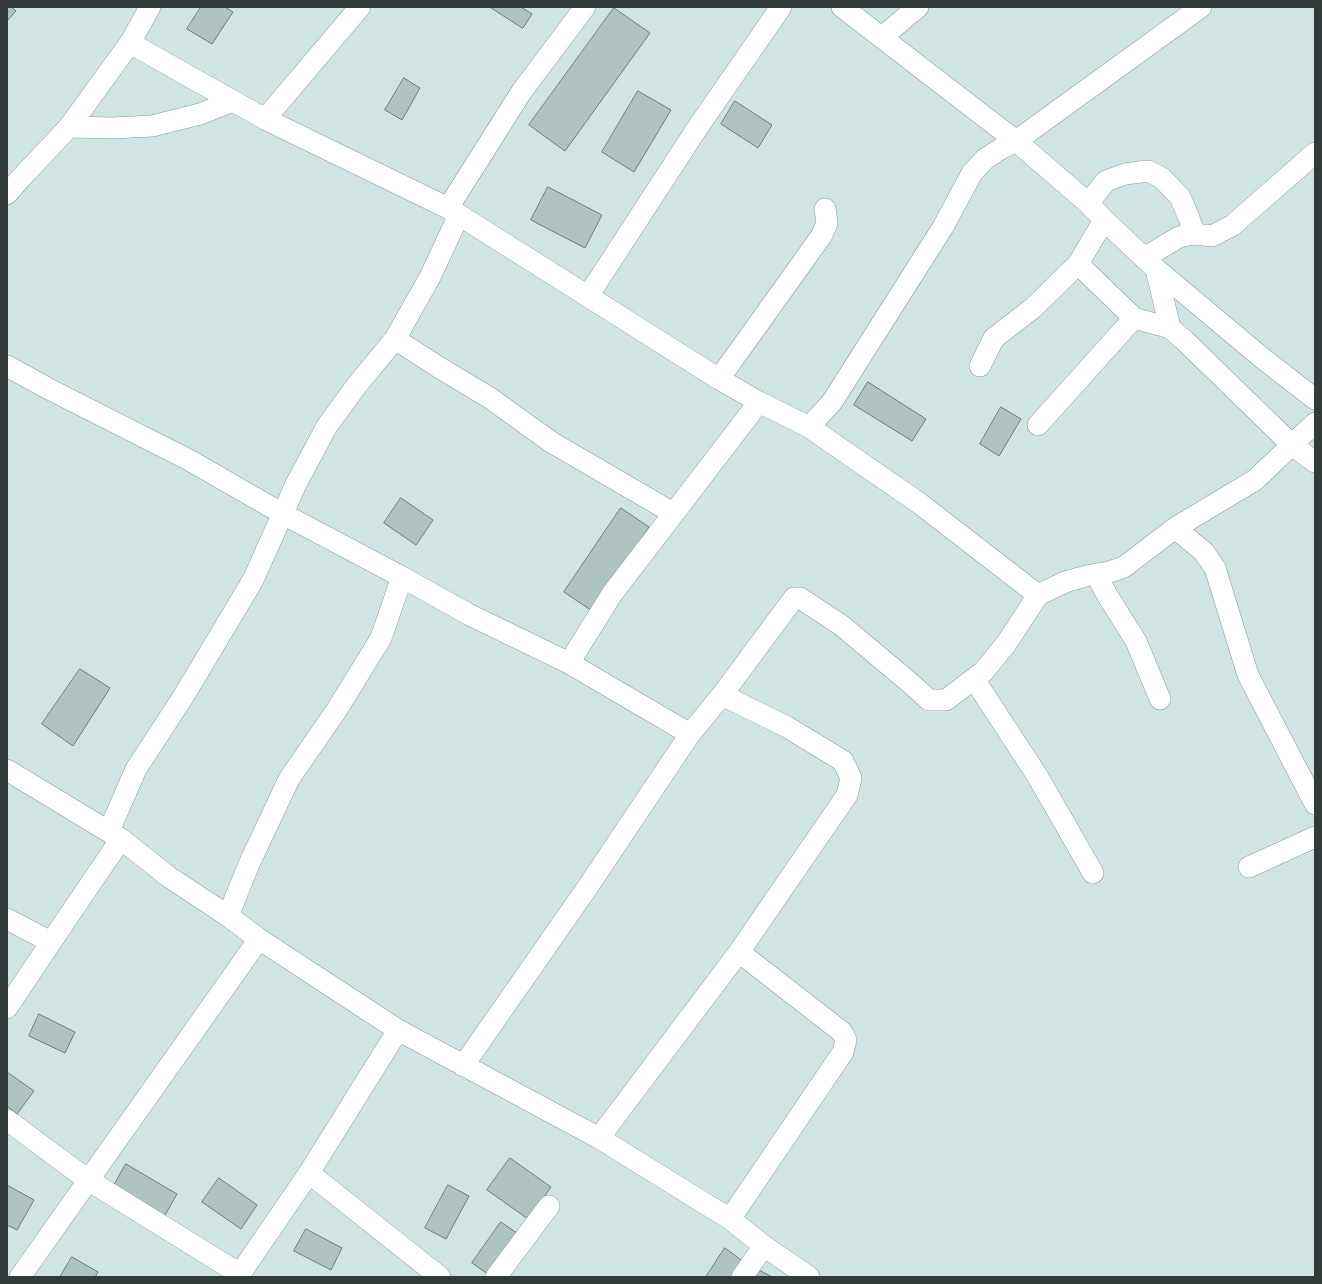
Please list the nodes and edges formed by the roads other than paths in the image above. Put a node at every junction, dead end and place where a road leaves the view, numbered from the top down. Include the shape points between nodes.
1 (150, 7) edge
2 (360, 7) edge
3 (585, 7) edge
4 (781, 7) edge
5 (842, 7) edge
6 (918, 7) edge
7 (1201, 7) edge
8 (882, 37) junction
9 (130, 43) junction
10 (233, 101) junction
11 (265, 119) junction
12 (69, 127) junction
13 (1016, 141) junction
14 (1315, 153) edge
15 (11, 182) edge
16 (1088, 203) junction
17 (825, 209) dead end
18 (453, 212) junction
19 (1104, 220) junction
20 (1194, 234) junction
21 (1150, 263) junction
22 (1078, 264) junction
23 (588, 296) junction
24 (1134, 318) junction
25 (1170, 328) junction
26 (395, 339) junction
27 (7, 366) edge
28 (980, 366) dead end
29 (720, 379) junction
30 (1315, 399) edge
31 (759, 402) junction
32 (1315, 424) edge
33 (1038, 425) dead end
34 (810, 427) junction
35 (1292, 445) junction
36 (1315, 462) edge
37 (673, 513) junction
38 (284, 514) junction
39 (1175, 528) junction
40 (1096, 574) junction
41 (402, 576) junction
42 (1038, 595) junction
43 (568, 663) junction
44 (974, 679) junction
45 (722, 695) junction
46 (1160, 699) dead end
47 (690, 734) junction
48 (7, 770) edge
49 (1315, 804) edge
50 (115, 835) junction
51 (1315, 837) edge
52 (1249, 867) dead end
53 (1093, 874) dead end
54 (228, 916) junction
55 (7, 919) edge
56 (259, 939) junction
57 (51, 942) junction
58 (739, 952) junction
59 (7, 1008) edge
60 (398, 1030) junction
61 (463, 1066) junction
62 (7, 1120) edge
63 (599, 1138) junction
64 (309, 1173) junction
65 (88, 1180) junction
66 (549, 1206) dead end
67 (730, 1219) junction
68 (764, 1246) junction
69 (239, 1275) edge
70 (20, 1277) edge
71 (440, 1277) edge
72 (496, 1277) edge
73 (742, 1277) edge
74 (809, 1277) edge

1 - 9 street
2 - 11 street
3 - 18 street via 522,91
4 - 23 street via 698,127
5 - 8 street
6 - 8 street
7 - 13 street
8 - 13 street
9 - 10 street
9 - 12 street
10 - 11 street
10 - 12 street via 200,114 152,126
11 - 18 street
12 - 15 street
13 - 16 street
13 - 34 street via 985,159 972,172 943,227 832,402
14 - 20 street via 1233,225 1212,236
16 - 19 street
16 - 20 street via 1106,181 1125,174 1148,171 1162,178 1180,197
17 - 29 street via 827,223 822,235
18 - 23 street
18 - 26 street via 430,277
19 - 21 street
19 - 22 street
20 - 21 street via 1179,238
21 - 25 street
21 - 30 street
22 - 24 street
22 - 28 street via 1033,308 994,338
23 - 29 street
24 - 25 street
24 - 33 street
25 - 35 street
26 - 37 street via 490,398 550,442
26 - 38 street via 327,426 296,484
27 - 38 street via 189,460
29 - 31 street
31 - 34 street
31 - 37 street
32 - 35 street
34 - 42 street via 918,503
35 - 36 street
35 - 39 street via 1255,480
37 - 43 street via 612,594
38 - 41 street
38 - 50 street via 252,580 183,697 136,769
39 - 40 street via 1124,567
39 - 49 street via 1204,552 1215,568 1248,675
40 - 42 street via 1065,582
40 - 46 street via 1136,641
41 - 43 street via 468,614
41 - 54 street via 381,638 336,711 289,779
42 - 44 street via 1006,644
43 - 47 street
44 - 45 street via 946,700 929,700 840,625 797,597
44 - 53 street via 1038,777
45 - 47 street
45 - 58 street via 787,727 843,762 851,778 847,796
47 - 61 street
48 - 50 street
50 - 54 street via 169,877
50 - 57 street
51 - 52 street
54 - 56 street
55 - 57 street
56 - 60 street
56 - 65 street
57 - 59 street
58 - 63 street
58 - 67 street via 842,1032 846,1040 843,1052
60 - 61 street
60 - 64 street
61 - 63 street
62 - 65 street
63 - 67 street
64 - 69 street
64 - 71 street
65 - 69 street
65 - 70 street
66 - 72 street
67 - 68 street
68 - 73 street
68 - 74 street

